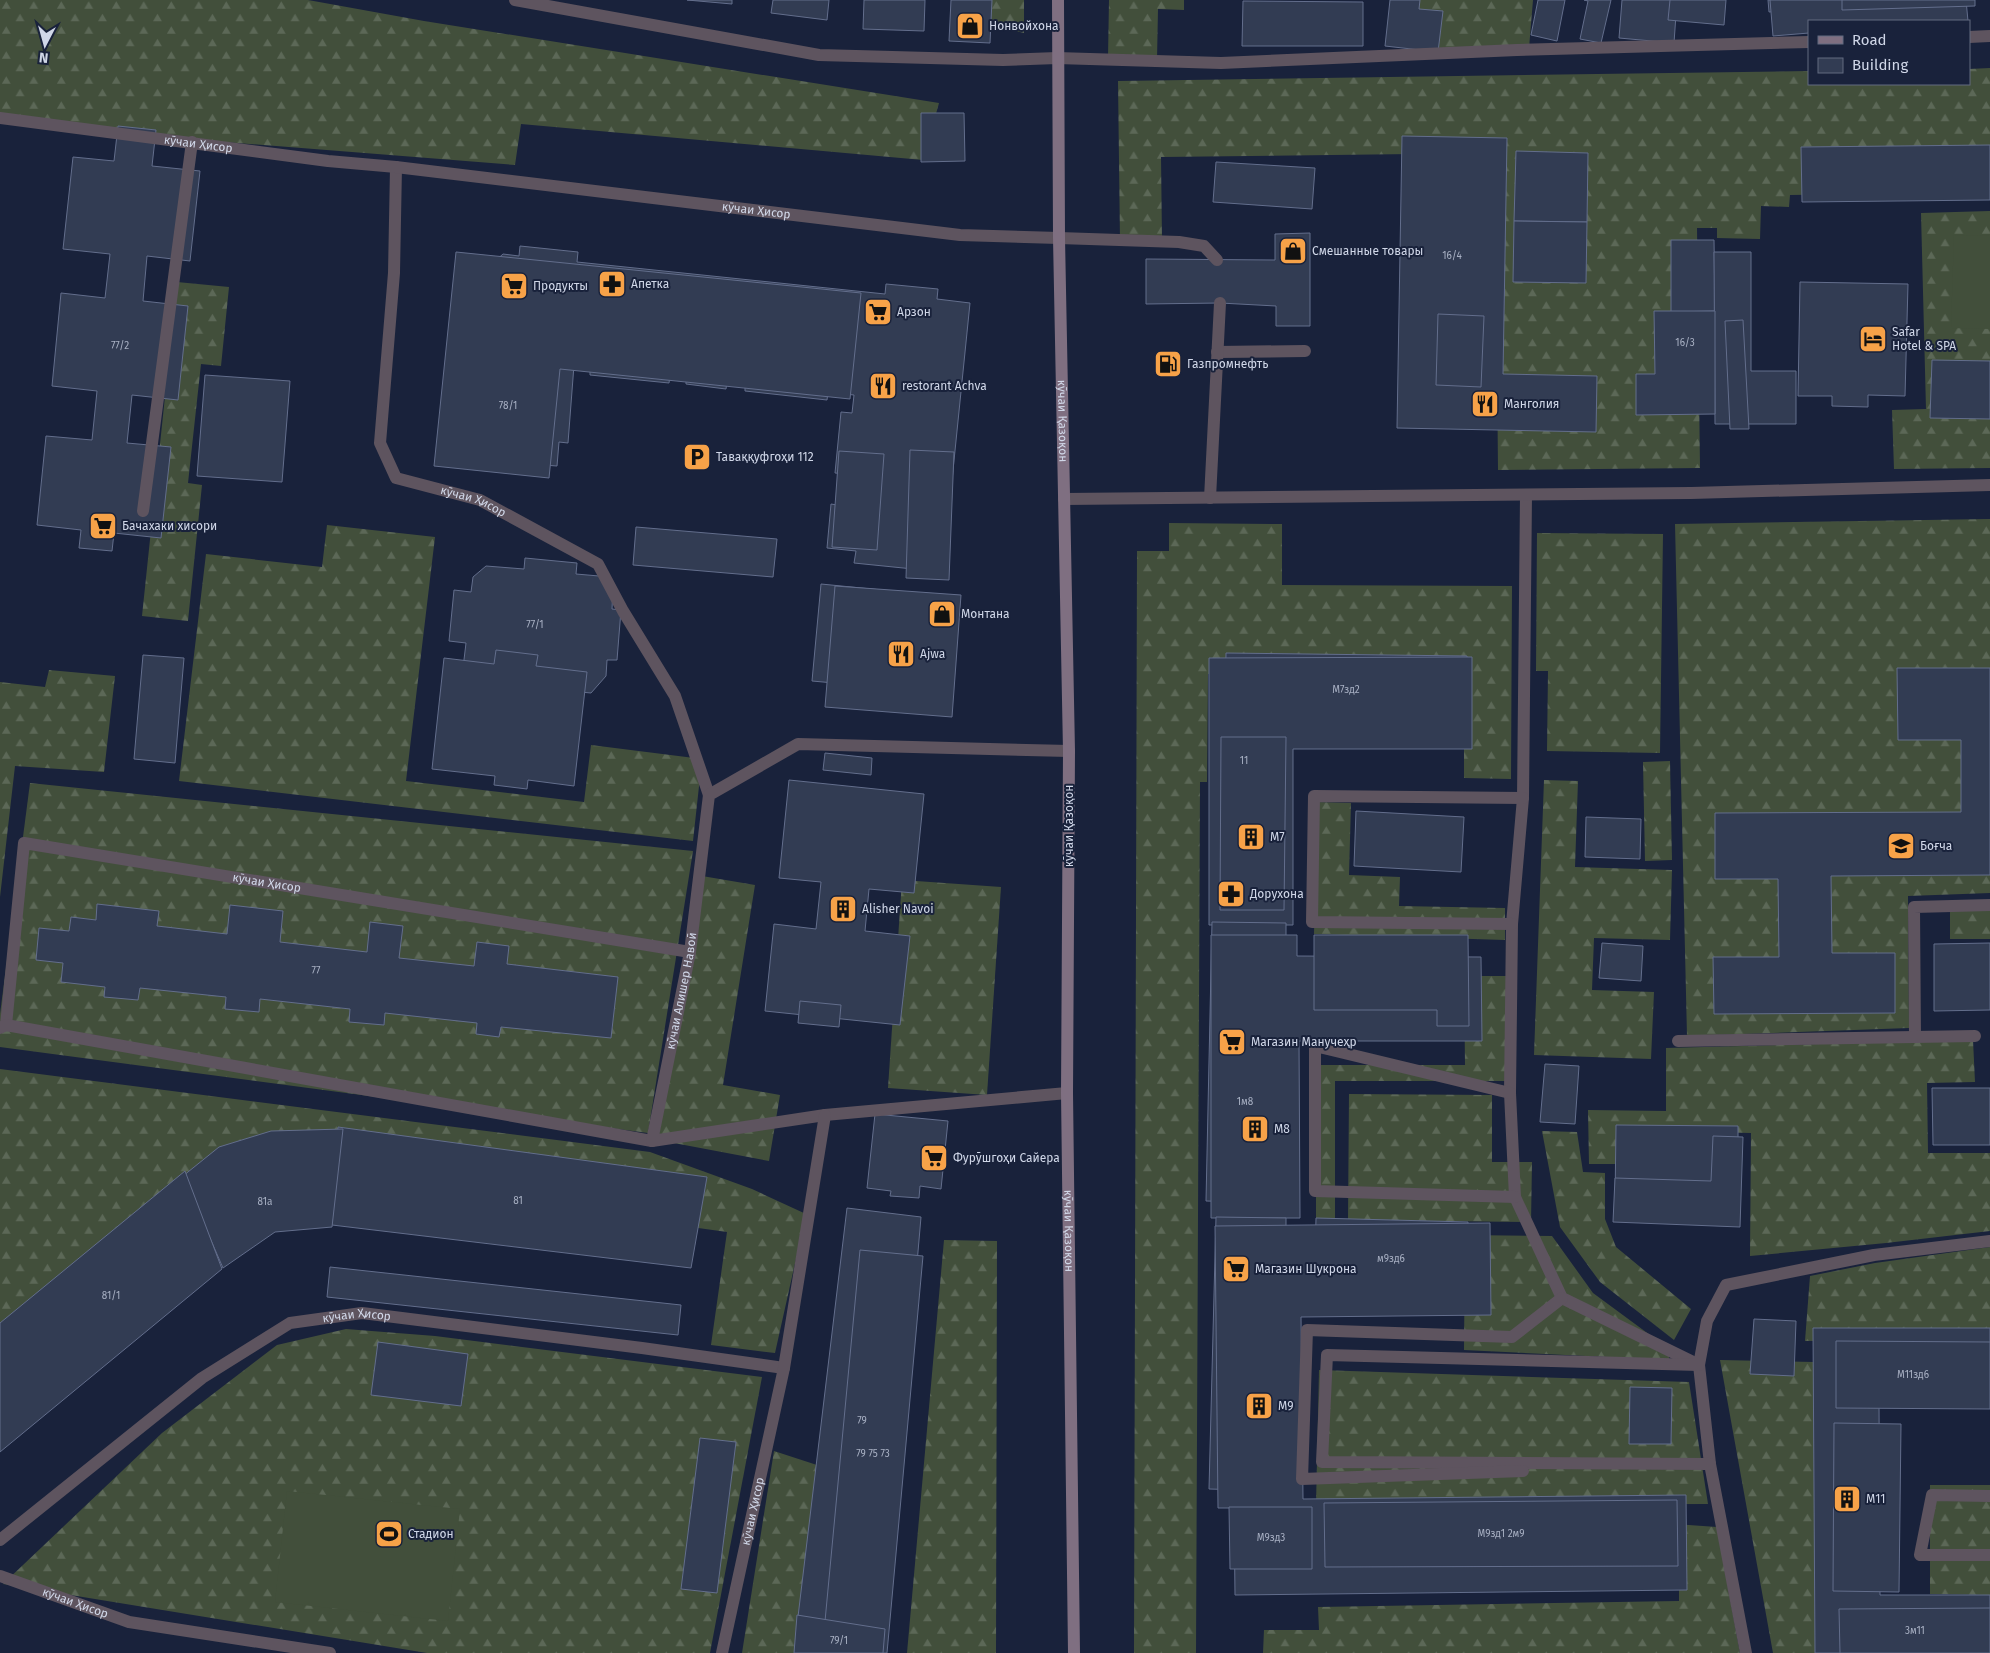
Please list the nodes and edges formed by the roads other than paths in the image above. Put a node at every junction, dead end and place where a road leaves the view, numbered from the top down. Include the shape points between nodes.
1 (515, 0) edge
2 (1058, 0) edge
3 (1990, 36) edge
4 (1970, 37) edge
5 (1808, 42) edge
6 (1058, 58) junction
7 (0, 118) edge
8 (192, 142) junction
9 (396, 167) junction
10 (1058, 238) junction
11 (1217, 260) dead end
12 (1220, 303) dead end
13 (1304, 351) dead end
14 (1217, 352) junction
15 (1990, 485) edge
16 (1526, 495) junction
17 (1210, 498) junction
18 (1064, 499) junction
19 (143, 511) dead end
20 (1069, 751) junction
21 (709, 794) junction
22 (1523, 798) junction
23 (1990, 905) edge
24 (1512, 924) junction
25 (690, 952) junction
26 (3, 1027) edge
27 (1975, 1036) dead end
28 (1915, 1037) junction
29 (1678, 1041) dead end
30 (1067, 1093) junction
31 (1510, 1093) junction
32 (825, 1115) junction
33 (652, 1141) junction
34 (1515, 1197) junction
35 (1990, 1240) edge
36 (1562, 1298) junction
37 (1699, 1365) junction
38 (784, 1368) junction
39 (1710, 1464) junction
40 (1990, 1496) edge
41 (0, 1540) edge
42 (1990, 1555) edge
43 (0, 1576) edge
44 (330, 1653) edge
45 (722, 1653) edge
46 (1074, 1653) edge
47 (1746, 1653) edge

1 - 6 street via 819,55 1003,60
2 - 6 street, кӯчаи Қазоқон
3 - 4 street
5 - 6 street via 1221,63
6 - 10 street, кӯчаи Қазоқон
7 - 8 street, кӯчаи Ҳисор
8 - 9 street, кӯчаи Ҳисор
8 - 19 street
9 - 10 street, кӯчаи Ҳисор via 960,235
9 - 21 street, кӯчаи Ҳисор via 394,273 380,443 396,478 480,500 598,564 674,696
10 - 11 street, кӯчаи Ҳисор via 1179,242 1204,246
10 - 18 street, кӯчаи Қазоқон
12 - 14 street
13 - 14 street
14 - 17 street
15 - 16 street
16 - 17 street
16 - 22 street
17 - 18 street
18 - 20 street, кӯчаи Қазоқон
20 - 21 street via 798,744
20 - 30 street, кӯчаи Қазоқон
21 - 25 street, кӯчаи Алишер Навоӣ
22 - 24 street
22 - 24 street via 1314,796 1312,922
23 - 28 street via 1914,907
24 - 31 street
25 - 26 street, кӯчаи Ҳисор via 24,843
25 - 33 street, кӯчаи Алишер Навоӣ
26 - 33 street, кӯчаи Ҳисор
27 - 28 street
28 - 29 street
30 - 32 street
30 - 46 street, кӯчаи Қазоқон
31 - 34 street
31 - 34 street via 1315,1046 1315,1191
32 - 33 street
32 - 38 street, кӯчаи Ҳисор
34 - 36 street
35 - 37 street via 1874,1255 1726,1285 1706,1321
36 - 37 street
36 - 39 street via 1512,1337 1308,1330 1302,1479
37 - 39 street
37 - 39 street via 1328,1355 1322,1462
38 - 41 street, кӯчаи Ҳисор via 362,1313 290,1322 202,1378
38 - 45 street, кӯчаи Ҳисор
39 - 47 street
40 - 42 street via 1932,1495 1920,1555
43 - 44 street, кӯчаи Ҳисор via 129,1622

